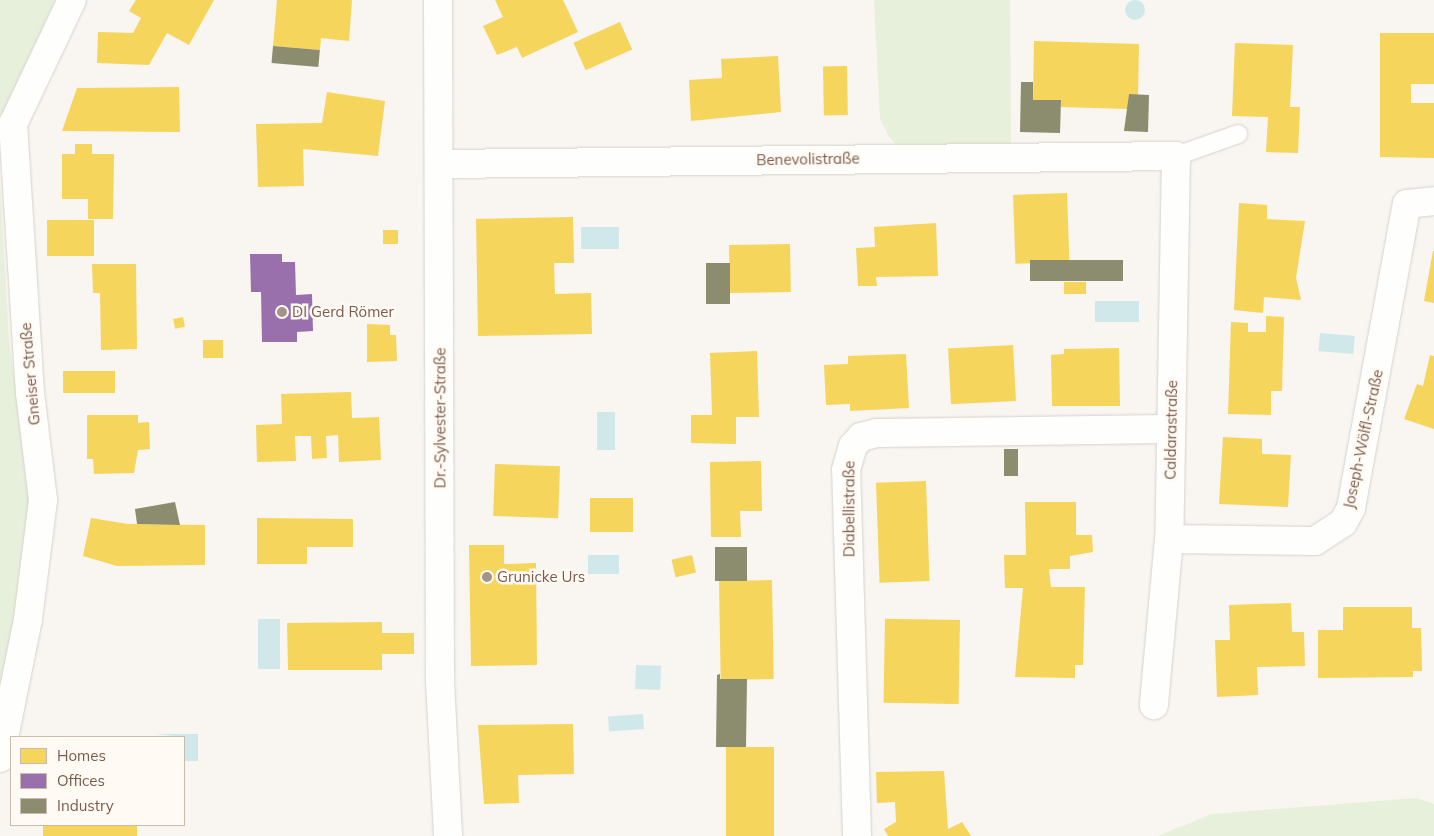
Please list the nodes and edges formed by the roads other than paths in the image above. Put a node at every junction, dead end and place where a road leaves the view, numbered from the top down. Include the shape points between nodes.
1 (72, 0) edge
2 (438, 0) edge
3 (1238, 134) dead end
4 (1176, 156) junction
5 (440, 164) junction
6 (1434, 201) edge
7 (1170, 429) junction
8 (1169, 539) junction
9 (1154, 705) dead end
10 (0, 758) edge
11 (448, 836) edge
12 (857, 836) edge

1 - 10 street, Gneiser Straße via 13,124 30,393 44,500 28,619
2 - 5 street, Dr.-Sylvester-Straße
3 - 4 lane
4 - 5 street, Benevolistraße
4 - 7 street, Caldarastraße
5 - 11 street, Dr.-Sylvester-Straße via 440,682
6 - 8 street, Joseph-Wölfl-Straße via 1407,204 1351,508 1342,523 1315,541
7 - 8 street, Caldarastraße
7 - 12 street, Diabellistraße via 877,433 861,436 853,446 846,470
8 - 9 street, Caldarastraße

